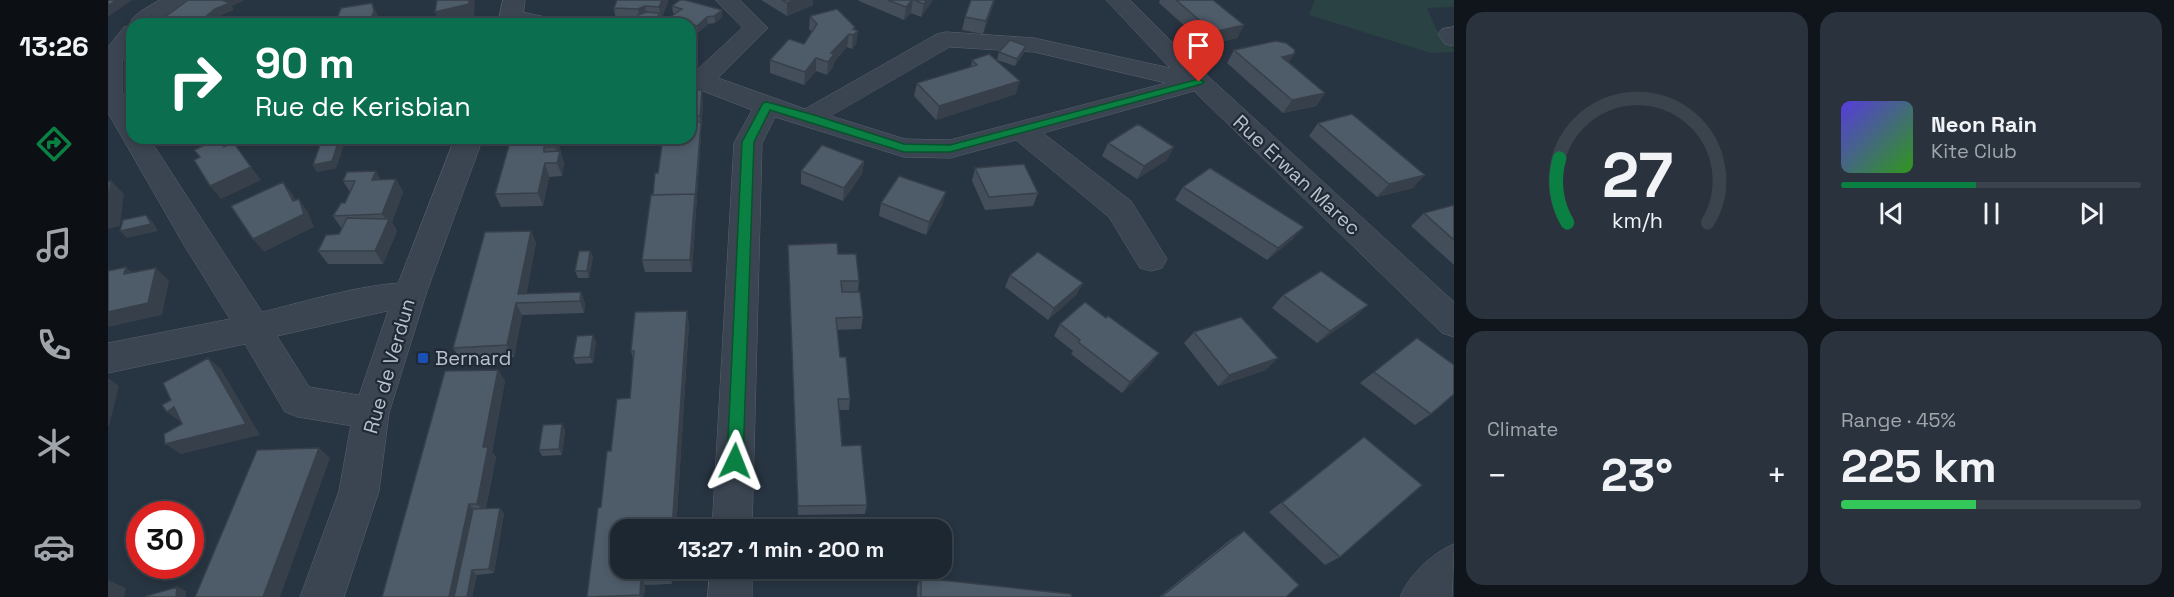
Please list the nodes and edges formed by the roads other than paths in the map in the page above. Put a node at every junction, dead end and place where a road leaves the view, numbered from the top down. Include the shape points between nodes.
1 (176, 0) edge
2 (727, 0) edge
3 (1117, 0) edge
4 (147, 18) edge
5 (1454, 34) edge
6 (1454, 39) edge
7 (126, 40) edge
8 (696, 78) edge
9 (696, 79) edge
10 (1199, 82) junction
11 (767, 106) junction
12 (810, 117) junction
13 (126, 122) edge
14 (1021, 130) junction
15 (139, 144) edge
16 (468, 144) edge
17 (1151, 259) dead end
18 (410, 294) junction
19 (1454, 323) edge
20 (254, 328) junction
21 (108, 358) edge
22 (371, 413) junction
23 (732, 519) edge
24 (1454, 565) edge
25 (731, 579) edge
26 (322, 597) edge
27 (730, 597) edge
28 (1422, 597) edge

1 - 4 street
2 - 8 street via 756,28
3 - 10 street, Rue Erwan Marec
5 - 6 street via 1450,34
7 - 13 street via 110,62 109,92
9 - 11 street
10 - 12 street via 1034,45 946,39
10 - 14 street
10 - 19 street, Rue Erwan Marec
11 - 12 street
11 - 23 street via 748,142
12 - 14 street via 904,148 950,148
14 - 17 street via 1119,209
15 - 20 street
16 - 18 street, Rue de Verdun
18 - 20 street
18 - 22 street, Rue de Verdun
20 - 21 street
20 - 22 street via 298,401
22 - 26 street, Rue de Verdun via 359,491
24 - 28 street
25 - 27 street

